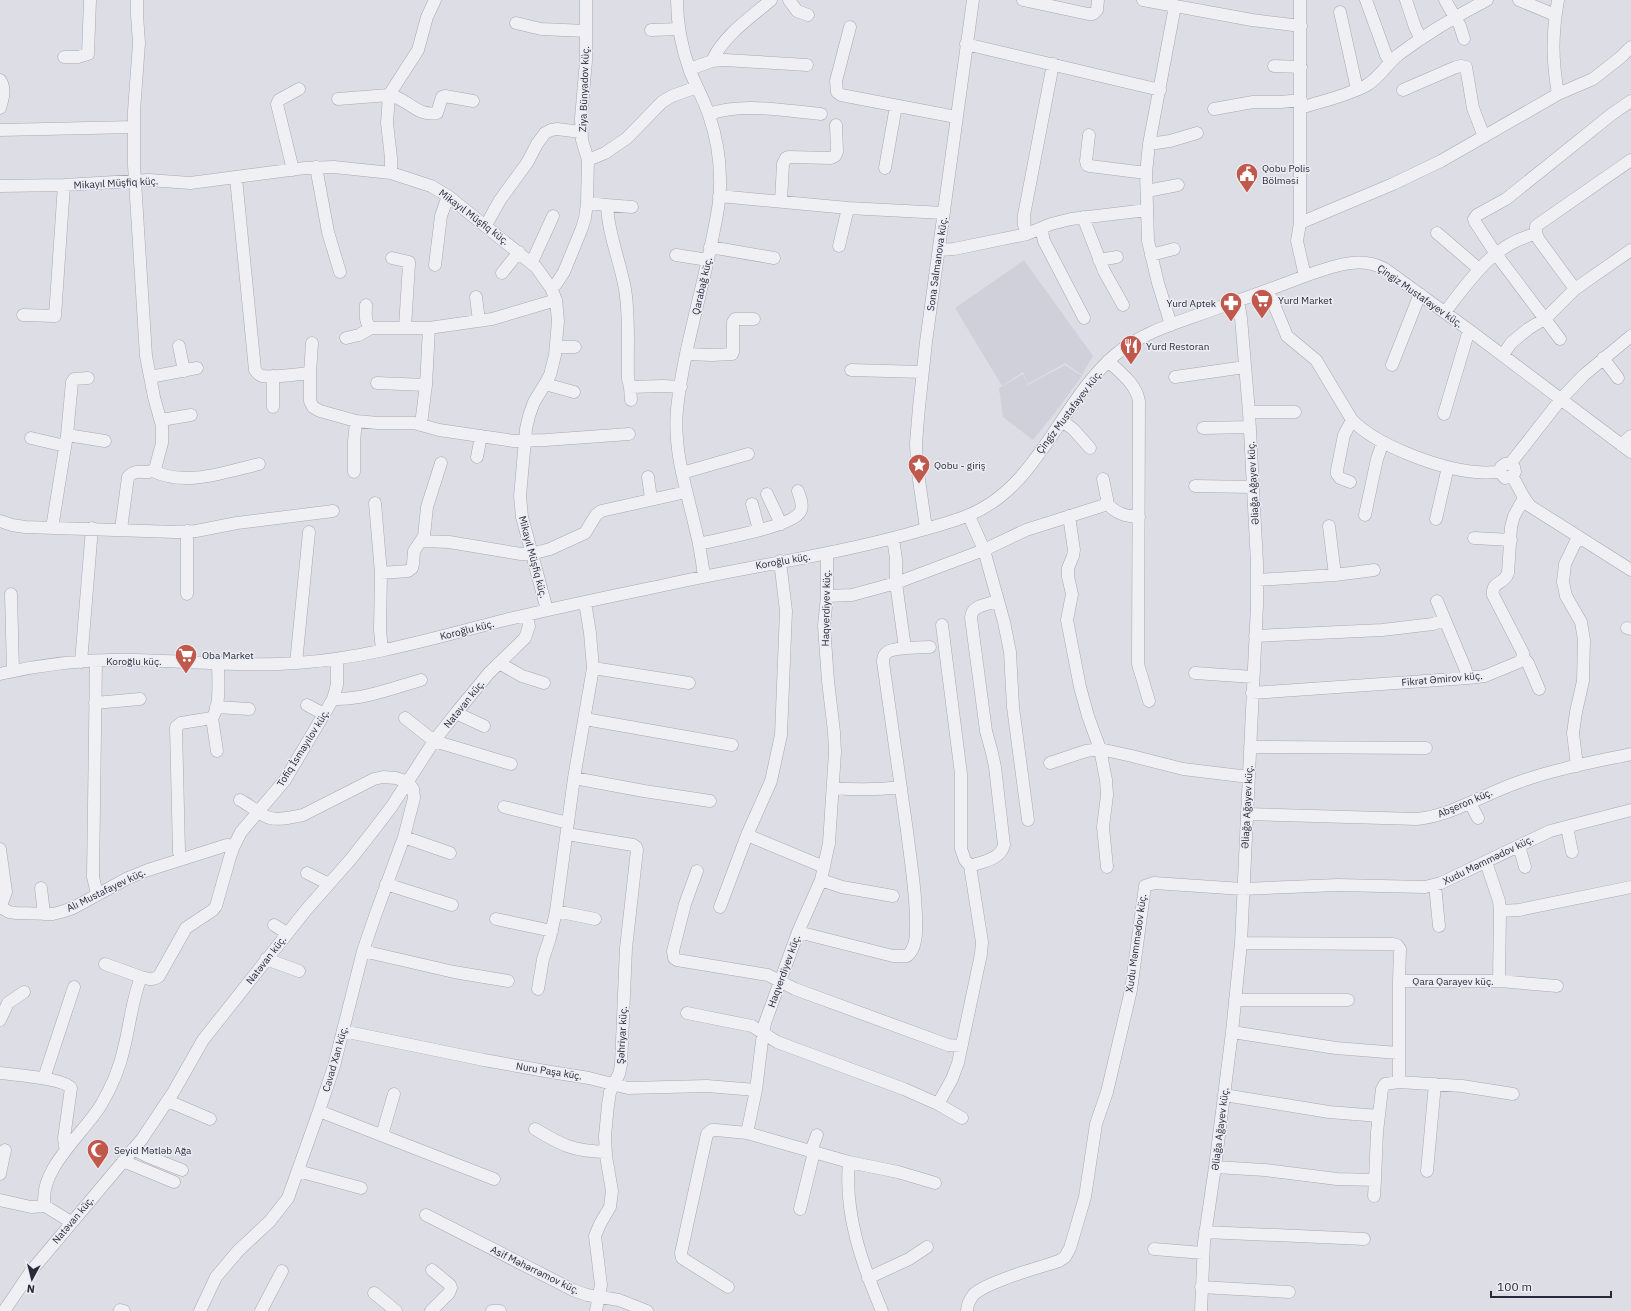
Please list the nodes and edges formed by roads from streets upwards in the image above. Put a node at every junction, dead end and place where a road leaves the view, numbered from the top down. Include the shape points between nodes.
1 (90, 0) edge
2 (138, 0) edge
3 (435, 0) edge
4 (586, 0) edge
5 (677, 0) edge
6 (771, 0) edge
7 (789, 0) edge
8 (973, 0) edge
9 (1023, 0) edge
10 (1098, 0) edge
11 (1143, 0) edge
12 (1300, 0) edge
13 (1366, 0) edge
14 (1406, 0) edge
15 (1445, 0) edge
16 (1487, 0) edge
17 (1519, 0) edge
18 (1558, 0) edge
19 (1199, 5) edge
20 (1175, 6) junction
21 (1340, 12) dead end
22 (808, 15) dead end
23 (1555, 15) junction
24 (1455, 17) junction
25 (516, 23) dead end
26 (1301, 26) junction
27 (850, 28) dead end
28 (679, 29) junction
29 (651, 30) dead end
30 (586, 31) junction
31 (1421, 39) junction
32 (1464, 39) dead end
33 (966, 44) junction
34 (1631, 47) edge
35 (64, 57) dead end
36 (712, 61) junction
37 (1390, 62) junction
38 (1053, 64) junction
39 (807, 65) dead end
40 (1274, 66) dead end
41 (1301, 67) junction
42 (690, 70) junction
43 (0, 80) edge
44 (697, 87) junction
45 (1357, 89) junction
46 (299, 90) dead end
47 (1160, 90) junction
48 (1403, 90) dead end
49 (1558, 94) junction
50 (389, 95) junction
51 (338, 99) dead end
52 (473, 101) dead end
53 (1631, 101) edge
54 (1301, 104) junction
55 (896, 106) junction
56 (0, 108) edge
57 (1214, 109) dead end
58 (709, 114) junction
59 (821, 114) dead end
60 (956, 117) junction
61 (836, 125) dead end
62 (134, 127) junction
63 (0, 130) edge
64 (581, 132) junction
65 (1197, 133) dead end
66 (1089, 135) dead end
67 (1484, 137) junction
68 (1149, 144) junction
69 (588, 160) junction
70 (1631, 160) edge
71 (316, 167) junction
72 (885, 168) dead end
73 (293, 170) junction
74 (390, 173) junction
75 (1146, 173) junction
76 (236, 178) junction
77 (135, 182) junction
78 (64, 185) junction
79 (1178, 185) dead end
80 (0, 186) edge
81 (1147, 191) junction
82 (448, 196) junction
83 (719, 196) junction
84 (781, 201) junction
85 (587, 203) junction
86 (607, 205) junction
87 (632, 207) dead end
88 (848, 208) junction
89 (1147, 210) junction
90 (944, 214) junction
91 (553, 216) dead end
92 (1083, 217) junction
93 (1300, 223) junction
94 (486, 225) junction
95 (1041, 228) junction
96 (1437, 233) dead end
97 (1027, 234) junction
98 (1536, 234) junction
99 (839, 246) dead end
100 (710, 247) junction
101 (1174, 249) dead end
102 (940, 250) junction
103 (1631, 250) edge
104 (519, 252) junction
105 (1151, 254) junction
106 (1496, 254) junction
107 (676, 255) dead end
108 (1117, 257) dead end
109 (392, 258) dead end
110 (774, 258) dead end
111 (708, 260) junction
112 (1099, 260) junction
113 (532, 262) junction
114 (435, 265) dead end
115 (1479, 269) junction
116 (340, 272) dead end
117 (502, 273) dead end
118 (1305, 276) junction
119 (551, 288) junction
120 (1576, 289) junction
121 (1268, 290) junction
122 (1420, 294) junction
123 (476, 297) dead end
124 (556, 300) junction
125 (1238, 301) junction
126 (366, 305) dead end
127 (1123, 305) dead end
128 (1445, 312) junction
129 (23, 315) dead end
130 (1084, 318) dead end
131 (1546, 318) junction
132 (754, 319) dead end
133 (479, 321) junction
134 (1171, 325) junction
135 (405, 327) junction
136 (371, 328) junction
137 (429, 328) junction
138 (1469, 330) junction
139 (1631, 336) edge
140 (346, 338) dead end
141 (1560, 339) dead end
142 (312, 343) dead end
143 (179, 346) dead end
144 (556, 347) junction
145 (575, 347) dead end
146 (687, 354) junction
147 (1503, 355) junction
148 (1603, 358) junction
149 (1108, 361) junction
150 (1392, 365) dead end
151 (1246, 367) junction
152 (196, 368) dead end
153 (851, 370) dead end
154 (184, 371) junction
155 (922, 372) junction
156 (310, 373) junction
157 (273, 376) junction
158 (150, 377) junction
159 (1175, 377) dead end
160 (88, 378) dead end
161 (1618, 378) dead end
162 (377, 383) dead end
163 (546, 384) junction
164 (426, 385) junction
165 (630, 387) junction
166 (681, 387) junction
167 (574, 392) dead end
168 (1561, 399) junction
169 (631, 400) dead end
170 (273, 407) dead end
171 (1249, 412) junction
172 (1295, 412) dead end
173 (1444, 414) dead end
174 (191, 415) dead end
175 (161, 420) junction
176 (1352, 420) junction
177 (356, 421) junction
178 (1062, 421) junction
179 (421, 424) junction
180 (1250, 427) junction
181 (1203, 428) dead end
182 (628, 434) dead end
183 (481, 436) junction
184 (1631, 436) edge
185 (31, 438) dead end
186 (66, 441) junction
187 (105, 441) dead end
188 (525, 441) junction
189 (1383, 442) junction
190 (1621, 445) junction
191 (1090, 448) dead end
192 (1631, 452) edge
193 (748, 454) dead end
194 (477, 457) dead end
195 (440, 463) dead end
196 (259, 464) dead end
197 (1510, 464) junction
198 (1448, 466) junction
199 (153, 471) junction
200 (354, 472) dead end
201 (1500, 472) junction
202 (682, 473) junction
203 (1512, 476) junction
204 (648, 477) dead end
205 (1103, 479) dead end
206 (1350, 482) dead end
207 (1195, 486) dead end
208 (1253, 487) junction
209 (798, 491) dead end
210 (686, 492) junction
211 (768, 494) dead end
212 (1524, 498) junction
213 (651, 499) junction
214 (375, 503) dead end
215 (752, 504) dead end
216 (1108, 504) junction
217 (333, 512) dead end
218 (1364, 515) dead end
219 (969, 516) junction
220 (1070, 516) junction
221 (1139, 517) junction
222 (1436, 520) dead end
223 (0, 521) edge
224 (781, 524) junction
225 (1329, 526) dead end
226 (52, 528) junction
227 (92, 528) junction
228 (926, 528) junction
229 (121, 529) junction
230 (759, 530) junction
231 (187, 531) junction
232 (309, 532) dead end
233 (1578, 537) junction
234 (893, 538) junction
235 (1474, 538) dead end
236 (1511, 540) junction
237 (422, 541) junction
238 (699, 544) junction
239 (984, 550) junction
240 (827, 553) junction
241 (531, 554) junction
242 (780, 561) junction
243 (1630, 567) edge
244 (1374, 570) dead end
245 (381, 573) junction
246 (1335, 574) junction
247 (704, 576) junction
248 (1257, 580) junction
249 (896, 583) junction
250 (10, 594) dead end
251 (186, 594) dead end
252 (827, 596) junction
253 (997, 601) junction
254 (584, 602) junction
255 (1437, 602) dead end
256 (547, 610) junction
257 (527, 615) junction
258 (1444, 620) junction
259 (942, 625) dead end
260 (1255, 636) junction
261 (930, 647) dead end
262 (905, 648) junction
263 (382, 650) junction
264 (1523, 657) junction
265 (336, 658) junction
266 (96, 661) junction
267 (80, 662) junction
268 (218, 662) junction
269 (296, 663) junction
270 (499, 663) junction
271 (593, 668) junction
272 (13, 671) junction
273 (1195, 673) dead end
274 (0, 674) edge
275 (1252, 677) junction
276 (1468, 678) junction
277 (421, 680) dead end
278 (544, 683) dead end
279 (689, 683) dead end
280 (1539, 689) dead end
281 (1252, 693) junction
282 (140, 699) dead end
283 (333, 699) junction
284 (1149, 701) dead end
285 (95, 703) junction
286 (306, 706) dead end
287 (249, 709) dead end
288 (214, 712) junction
289 (456, 713) junction
290 (324, 714) junction
291 (405, 718) dead end
292 (585, 719) junction
293 (484, 726) dead end
294 (434, 741) junction
295 (732, 745) dead end
296 (1250, 747) junction
297 (1426, 748) dead end
298 (1100, 749) junction
299 (217, 751) dead end
300 (1631, 754) edge
301 (1050, 763) dead end
302 (511, 764) dead end
303 (1577, 766) junction
304 (1249, 777) junction
305 (574, 778) junction
306 (408, 782) junction
307 (901, 787) junction
308 (833, 788) junction
309 (240, 800) dead end
310 (710, 801) dead end
311 (1470, 803) junction
312 (504, 807) dead end
313 (1631, 810) edge
314 (259, 812) junction
315 (1247, 814) junction
316 (1478, 818) dead end
317 (1028, 820) dead end
318 (1567, 827) junction
319 (567, 828) junction
320 (747, 835) junction
321 (404, 837) junction
322 (234, 846) junction
323 (1519, 846) junction
324 (0, 848) edge
325 (1572, 852) dead end
326 (450, 853) dead end
327 (181, 859) junction
328 (1486, 862) junction
329 (970, 866) junction
330 (824, 867) junction
331 (1107, 867) dead end
332 (1525, 867) dead end
333 (697, 871) dead end
334 (307, 873) dead end
335 (820, 880) junction
336 (329, 884) junction
337 (386, 884) junction
338 (1435, 885) junction
339 (41, 888) dead end
340 (1631, 888) edge
341 (1242, 889) junction
342 (97, 894) junction
343 (893, 896) dead end
344 (452, 905) dead end
345 (720, 907) dead end
346 (0, 908) edge
347 (556, 910) junction
348 (1500, 911) junction
349 (44, 914) junction
350 (496, 919) dead end
351 (595, 919) dead end
352 (274, 925) dead end
353 (1439, 926) dead end
354 (552, 932) junction
355 (798, 932) junction
356 (287, 933) junction
357 (1241, 943) junction
358 (363, 951) junction
359 (266, 959) junction
360 (105, 964) dead end
361 (299, 971) dead end
362 (141, 977) junction
363 (781, 980) junction
364 (508, 981) dead end
365 (1399, 981) junction
366 (1498, 981) junction
367 (1557, 986) dead end
368 (74, 987) dead end
369 (538, 989) dead end
370 (24, 992) dead end
371 (1236, 1000) junction
372 (1348, 1000) dead end
373 (687, 1013) dead end
374 (0, 1020) edge
375 (343, 1030) junction
376 (1232, 1032) junction
377 (763, 1033) junction
378 (961, 1046) junction
379 (1398, 1053) junction
380 (0, 1073) edge
381 (44, 1078) junction
382 (1399, 1082) junction
383 (1435, 1084) junction
384 (614, 1085) junction
385 (756, 1090) junction
386 (394, 1094) dead end
387 (1512, 1094) dead end
388 (1224, 1095) junction
389 (168, 1101) junction
390 (938, 1104) junction
391 (319, 1111) junction
392 (1379, 1116) junction
393 (962, 1118) dead end
394 (210, 1119) dead end
395 (535, 1130) dead end
396 (747, 1133) junction
397 (382, 1135) junction
398 (817, 1135) dead end
399 (66, 1148) junction
400 (133, 1149) junction
401 (5, 1150) dead end
402 (606, 1152) junction
403 (813, 1152) junction
404 (123, 1160) junction
405 (849, 1162) junction
406 (1215, 1167) junction
407 (182, 1170) dead end
408 (298, 1171) junction
409 (1427, 1171) dead end
410 (0, 1174) edge
411 (494, 1179) dead end
412 (1375, 1180) junction
413 (174, 1182) dead end
414 (935, 1183) dead end
415 (361, 1188) dead end
416 (1374, 1196) dead end
417 (0, 1200) edge
418 (45, 1206) junction
419 (800, 1209) dead end
420 (426, 1215) dead end
421 (71, 1222) junction
422 (1205, 1232) junction
423 (1364, 1240) dead end
424 (927, 1248) dead end
425 (1154, 1249) dead end
426 (1203, 1253) junction
427 (432, 1270) dead end
428 (282, 1271) dead end
429 (868, 1278) junction
430 (728, 1287) dead end
431 (1201, 1287) junction
432 (1289, 1292) dead end
433 (374, 1293) dead end
434 (599, 1296) junction
435 (4, 1311) edge
436 (200, 1311) edge
437 (260, 1311) edge
438 (396, 1311) edge
439 (431, 1311) edge
440 (492, 1311) edge
441 (500, 1311) edge
442 (596, 1311) edge
443 (648, 1311) edge
444 (882, 1311) edge
445 (967, 1311) edge
446 (1200, 1311) edge

1 - 35 street via 88,54
2 - 62 street
3 - 50 street via 427,17 418,50
4 - 30 street, Ziya Bünyadov küç.
5 - 28 street, Qarabağ küç.
6 - 36 street via 724,42
7 - 22 street via 797,11
8 - 33 street, Sona Salmanova küç.
9 - 10 street via 1093,14 1097,10
11 - 20 street
12 - 26 street
13 - 37 street
14 - 31 street
15 - 24 street
16 - 24 street
17 - 23 street
18 - 23 street
19 - 20 street
19 - 26 street via 1252,20
20 - 47 street
21 - 45 street
23 - 49 street via 1552,58
24 - 31 street
24 - 32 street
25 - 30 street via 541,29
26 - 41 street
27 - 55 street via 836,81 837,92 848,97
28 - 29 street
28 - 42 street, Qarabağ küç.
30 - 64 street, Ziya Bünyadov küç.
31 - 37 street
33 - 38 street
33 - 60 street, Sona Salmanova küç.
34 - 49 street via 1598,75
36 - 39 street
36 - 42 street
37 - 45 street via 1368,84
38 - 47 street
38 - 97 street via 1024,215
40 - 41 street
41 - 54 street
42 - 44 street, Qarabağ küç.
43 - 56 street via 4,90
44 - 58 street, Qarabağ küç.
44 - 69 street via 662,102 627,138 605,153
45 - 54 street
46 - 73 street via 278,100 277,107
47 - 68 street
48 - 67 street via 1456,67 1466,67 1473,108
49 - 67 street
50 - 51 street
50 - 52 street via 403,99 419,112 433,114 439,110 442,97 445,96
50 - 74 street via 387,123
53 - 106 street via 1506,199 1477,215 1474,222
54 - 57 street via 1253,102
54 - 93 street
55 - 60 street
55 - 72 street
58 - 59 street via 738,108
58 - 83 street, Qarabağ küç. via 720,160
60 - 90 street, Sona Salmanova küç.
61 - 84 street via 837,152 832,158 786,158 783,164
62 - 63 street
62 - 77 street
64 - 69 street, Ziya Bünyadov küç.
64 - 94 street via 558,129 545,133
65 - 68 street
66 - 75 street via 1087,165
67 - 93 street via 1414,175
68 - 75 street
69 - 85 street, Ziya Bünyadov küç.
70 - 98 street via 1536,226
71 - 73 street, Mikayıl Müşfiq küç.
71 - 74 street, Mikayıl Müşfiq küç. via 341,167
71 - 116 street via 328,232
73 - 76 street, Mikayıl Müşfiq küç.
74 - 82 street, Mikayıl Müşfiq küç. via 431,186
75 - 81 street
76 - 77 street, Mikayıl Müşfiq küç. via 190,183
76 - 157 street via 255,370 261,376
77 - 78 street, Mikayıl Müşfiq küç.
77 - 158 street via 146,356
78 - 80 street, Mikayıl Müşfiq küç.
78 - 129 street via 55,316
79 - 81 street
81 - 89 street
82 - 94 street, Mikayıl Müşfiq küç.
82 - 114 street via 441,216
83 - 84 street
83 - 100 street, Qarabağ küç.
84 - 88 street
85 - 86 street
85 - 119 street, Ziya Bünyadov küç. via 585,218 564,272
86 - 87 street
86 - 165 street via 609,227 625,290
88 - 90 street
88 - 99 street
89 - 92 street
89 - 105 street
90 - 102 street, Sona Salmanova küç.
91 - 113 street
92 - 95 street
92 - 112 street
93 - 118 street via 1297,241
94 - 104 street, Mikayıl Müşfiq küç.
95 - 97 street
95 - 130 street via 1044,241
96 - 115 street
97 - 102 street via 954,250
98 - 106 street via 1526,236
98 - 120 street
100 - 110 street
100 - 111 street, Qarabağ küç.
101 - 105 street
102 - 155 street, Sona Salmanova küç.
103 - 120 street
104 - 113 street, Mikayıl Müşfiq küç.
104 - 117 street
105 - 134 street
106 - 115 street
106 - 131 street
107 - 111 street
108 - 112 street
109 - 135 street via 409,262
111 - 146 street, Qarabağ küç.
112 - 127 street
113 - 119 street, Mikayıl Müşfiq küç.
115 - 128 street
118 - 121 street, Çingiz Mustafayev küç.
118 - 122 street, Çingiz Mustafayev küç. via 1341,265 1368,263 1386,269
119 - 124 street, Mikayıl Müşfiq küç.
120 - 131 street
121 - 125 street, Çingiz Mustafayev küç.
121 - 176 street via 1287,336 1316,360
122 - 128 street, Çingiz Mustafayev küç.
122 - 150 street
123 - 133 street
124 - 133 street via 502,317
124 - 144 street, Mikayıl Müşfiq küç.
125 - 134 street, Çingiz Mustafayev küç.
125 - 151 street, Əliağa Ağayev küç.
126 - 136 street via 366,317
128 - 138 street, Çingiz Mustafayev küç.
131 - 141 street
131 - 147 street via 1511,343
132 - 146 street via 735,319 733,322 732,354
133 - 137 street
134 - 149 street, Çingiz Mustafayev küç. via 1129,345
135 - 136 street
135 - 137 street
136 - 140 street via 359,335
137 - 164 street
138 - 147 street, Çingiz Mustafayev küç.
138 - 173 street
139 - 148 street
142 - 156 street
143 - 154 street
144 - 145 street
144 - 163 street, Mikayıl Müşfiq küç. via 553,366
146 - 166 street, Qarabağ küç.
147 - 168 street, Çingiz Mustafayev küç.
148 - 161 street
148 - 168 street
149 - 178 street, Çingiz Mustafayev küç. via 1093,377
149 - 221 street via 1133,386 1140,402
151 - 159 street
151 - 171 street, Əliağa Ağayev küç.
152 - 154 street
153 - 155 street
154 - 158 street
155 - 228 street, Sona Salmanova küç. via 916,443
156 - 157 street
156 - 177 street via 310,401 313,407
157 - 170 street
158 - 175 street
160 - 186 street via 74,379 72,382
162 - 164 street
163 - 167 street
163 - 188 street, Mikayıl Müşfiq küç. via 531,409
164 - 179 street
165 - 166 street
165 - 169 street
166 - 202 street, Qarabağ küç. via 677,432
168 - 190 street, Çingiz Mustafayev küç.
168 - 197 street
171 - 172 street
171 - 180 street, Əliağa Ağayev küç.
174 - 175 street
175 - 199 street via 162,443
176 - 189 street
176 - 206 street via 1344,435 1337,470 1340,478
177 - 179 street
177 - 200 street
178 - 191 street
178 - 219 street, Çingiz Mustafayev küç. via 1013,487 994,502
179 - 183 street via 439,430
180 - 181 street
180 - 208 street, Əliağa Ağayev küç.
182 - 188 street
183 - 188 street
183 - 194 street
184 - 190 street
185 - 186 street
186 - 187 street
186 - 226 street
188 - 241 street, Mikayıl Müşfiq küç. via 520,506
189 - 198 street
189 - 218 street
190 - 192 street, Çingiz Mustafayev küç.
193 - 202 street
195 - 237 street via 427,507
196 - 199 street via 191,478 168,476
197 - 201 street via 1503,465
197 - 203 street via 1515,469
198 - 201 street via 1477,472
198 - 222 street
199 - 229 street via 132,472 128,477
201 - 203 street via 1505,478
202 - 210 street, Qarabağ küç.
203 - 212 street
204 - 213 street
205 - 216 street
207 - 208 street
208 - 248 street, Əliağa Ağayev küç.
209 - 224 street via 802,508 800,512
210 - 213 street
210 - 238 street, Qarabağ küç.
211 - 224 street
212 - 233 street via 1530,506
212 - 236 street via 1514,516
213 - 241 street via 601,511 586,533 550,550
214 - 245 street
215 - 230 street
216 - 220 street
216 - 221 street via 1124,516
217 - 231 street
219 - 228 street, Çingiz Mustafayev küç.
219 - 239 street
220 - 239 street via 1026,530
220 - 298 street via 1074,556 1068,568 1072,594 1067,620 1080,687
221 - 284 street via 1138,664
223 - 226 street via 12,525
224 - 230 street
225 - 246 street
226 - 227 street
227 - 229 street
227 - 267 street
228 - 234 street, Koroğlu küç.
229 - 231 street
230 - 238 street
231 - 251 street
232 - 269 street
233 - 243 street
233 - 303 street via 1565,564 1563,582 1566,596 1581,622 1584,640 1583,681 1573,734
234 - 240 street, Koroğlu küç.
234 - 249 street
235 - 236 street
236 - 264 street via 1507,577 1492,590 1523,652
237 - 241 street via 450,542
237 - 245 street via 414,551 412,568 408,571
238 - 247 street, Qarabağ küç.
239 - 249 street
239 - 253 street
240 - 242 street, Koroğlu küç.
240 - 252 street, Haqverdiyev küç.
241 - 256 street, Mikayıl Müşfiq küç.
242 - 247 street, Koroğlu küç.
242 - 320 street via 786,611 781,735 771,781
244 - 246 street
245 - 263 street via 379,615
246 - 248 street
247 - 254 street, Koroğlu küç.
248 - 260 street, Əliağa Ağayev küç.
249 - 252 street via 852,595
249 - 262 street
250 - 272 street
252 - 308 street, Haqverdiyev küç. via 824,626 834,732
253 - 317 street via 1010,652
253 - 329 street via 974,608 971,618 986,731 995,767 1004,845 1003,850 994,857
254 - 256 street, Koroğlu küç.
254 - 271 street
255 - 258 street
256 - 257 street, Koroğlu küç.
257 - 263 street, Koroğlu küç.
257 - 270 street, Natəvan küç. via 525,638
258 - 260 street via 1433,624 1382,630
258 - 276 street
259 - 329 street via 961,774 961,849
260 - 275 street, Əliağa Ağayev küç.
261 - 262 street
262 - 307 street via 887,651 883,658
263 - 265 street, Koroğlu küç.
264 - 276 street, Fikrət Əmirov küç. via 1519,662 1491,674
264 - 280 street
265 - 269 street, Koroğlu küç.
265 - 283 street, Tofiq İsmayılov küç. via 337,685
266 - 267 street, Koroğlu küç.
266 - 268 street, Koroğlu küç.
266 - 285 street
267 - 272 street, Koroğlu küç.
268 - 269 street, Koroğlu küç.
268 - 288 street
270 - 278 street via 522,676
270 - 289 street, Natəvan küç.
271 - 279 street
271 - 292 street
272 - 274 street, Koroğlu küç.
273 - 275 street
275 - 281 street, Əliağa Ağayev küç.
276 - 281 street, Fikrət Əmirov küç.
277 - 283 street via 368,695
281 - 296 street, Əliağa Ağayev küç.
282 - 285 street
283 - 290 street, Tofiq İsmayılov küç.
285 - 342 street via 93,877
286 - 290 street
287 - 288 street
288 - 299 street
288 - 327 street via 176,727
289 - 293 street
289 - 294 street, Natəvan küç.
290 - 314 street, Tofiq İsmayılov küç. via 285,780
291 - 294 street
292 - 295 street
292 - 305 street
294 - 302 street
294 - 306 street, Natəvan küç.
296 - 297 street
296 - 304 street, Əliağa Ağayev küç.
298 - 301 street
298 - 304 street via 1183,769
298 - 331 street via 1107,795 1103,827
300 - 303 street, Abşeron küç.
303 - 311 street, Abşeron küç. via 1520,781
304 - 315 street, Əliağa Ağayev küç.
305 - 310 street
305 - 319 street
306 - 314 street via 396,778 374,779 303,815 271,818
306 - 321 street, Cavad Xan küç. via 413,789 414,798
306 - 336 street, Natəvan küç. via 373,832
307 - 308 street via 879,790
307 - 355 street via 916,912 916,933 912,952 907,956 893,956
308 - 330 street, Haqverdiyev küç. via 829,843
309 - 314 street
311 - 315 street, Abşeron küç. via 1440,815 1417,819
311 - 316 street
312 - 319 street, Şəhriyar küç.
313 - 318 street, Xudu Məmmədov küç.
314 - 322 street, Tofiq İsmayılov küç. via 246,826
315 - 341 street, Əliağa Ağayev küç.
318 - 323 street, Xudu Məmmədov küç. via 1550,831
318 - 325 street
319 - 347 street
319 - 384 street, Şəhriyar küç. via 633,845 637,850 626,948 621,1065
320 - 330 street
320 - 345 street
321 - 326 street
321 - 337 street, Cavad Xan küç.
322 - 327 street, Alı Mustafayev küç. via 227,845
322 - 362 street, Tofiq İsmayılov küç. via 216,906 186,928 159,976 154,980
323 - 328 street, Xudu Məmmədov küç.
323 - 332 street
324 - 346 street via 6,892
327 - 342 street, Alı Mustafayev küç. via 148,870
328 - 338 street, Xudu Məmmədov küç.
328 - 348 street, Qara Qarayev küç.
329 - 378 street via 982,942
330 - 335 street, Haqverdiyev küç.
333 - 363 street via 685,904 673,950 674,958 683,962 768,975
334 - 336 street
335 - 343 street via 842,887
335 - 355 street, Haqverdiyev küç.
336 - 356 street, Natəvan küç.
337 - 344 street
337 - 358 street, Cavad Xan küç.
338 - 341 street, Xudu Məmmədov küç. via 1338,885
338 - 353 street
339 - 349 street
340 - 348 street via 1519,910
341 - 357 street, Əliağa Ağayev küç.
341 - 445 street, Xudu Məmmədov küç. via 1154,883 1145,886 1131,990 1107,1092 1096,1124 1085,1197 1070,1248 1059,1261 986,1287 974,1294
342 - 349 street, Alı Mustafayev küç. via 73,908
346 - 349 street, Alı Mustafayev küç. via 9,912
347 - 351 street
347 - 354 street
348 - 366 street, Qara Qarayev küç.
350 - 354 street
352 - 356 street
354 - 369 street via 543,959
355 - 363 street, Haqverdiyev küç.
356 - 359 street, Natəvan küç.
357 - 365 street, Qara Qarayev küç. via 1397,945 1400,949
357 - 371 street, Əliağa Ağayev küç.
358 - 364 street via 454,972
358 - 375 street, Cavad Xan küç.
359 - 361 street
359 - 389 street, Natəvan küç. via 203,1040
360 - 362 street
362 - 399 street via 121,1061 111,1084 93,1117
363 - 377 street, Haqverdiyev küç.
363 - 378 street via 795,989 948,1045
365 - 366 street, Qara Qarayev küç.
365 - 379 street
366 - 367 street
368 - 381 street
370 - 374 street via 8,1003
371 - 372 street
371 - 376 street, Əliağa Ağayev küç.
373 - 377 street via 746,1024 758,1028
375 - 384 street, Nuru Paşa küç.
375 - 391 street, Cavad Xan küç.
376 - 379 street via 1336,1048
376 - 388 street, Əliağa Ağayev küç.
377 - 385 street, Haqverdiyev küç.
377 - 390 street via 777,1042
378 - 390 street via 952,1079
379 - 382 street
380 - 381 street
381 - 399 street via 68,1084 71,1088 64,1138
382 - 383 street
382 - 392 street via 1385,1084 1382,1089
383 - 387 street
383 - 409 street
384 - 385 street, Nuru Paşa küç. via 628,1088 707,1086
384 - 402 street, Şəhriyar küç. via 608,1105
385 - 396 street, Haqverdiyev küç.
386 - 397 street
388 - 392 street via 1329,1112
388 - 406 street, Əliağa Ağayev küç.
389 - 394 street
389 - 400 street, Natəvan küç.
390 - 393 street
391 - 397 street
391 - 408 street, Cavad Xan küç.
392 - 412 street
395 - 402 street via 568,1147
396 - 403 street
396 - 430 street via 712,1130 708,1134 681,1254 682,1258
397 - 411 street
398 - 403 street
399 - 418 street via 44,1193
400 - 404 street, Natəvan küç.
400 - 407 street
401 - 410 street
402 - 434 street, Şəhriyar küç. via 612,1191 610,1207 595,1236 601,1285
403 - 405 street
403 - 419 street
404 - 413 street
404 - 421 street, Natəvan küç.
405 - 414 street via 903,1173
405 - 429 street via 851,1213
406 - 412 street via 1265,1170 1337,1180
406 - 422 street, Əliağa Ağayev küç.
408 - 415 street
408 - 436 street, Cavad Xan küç. via 288,1198 280,1210 238,1250 210,1288
412 - 416 street
417 - 418 street via 31,1207
418 - 421 street
420 - 434 street, Asif Məhərrəmov küç. via 573,1290
421 - 435 street, Natəvan küç. via 22,1283
422 - 423 street
422 - 426 street, Əliağa Ağayev küç.
424 - 429 street
425 - 426 street
426 - 431 street, Əliağa Ağayev küç.
427 - 439 street via 452,1288
428 - 437 street
429 - 444 street
431 - 432 street
431 - 446 street, Əliağa Ağayev küç.
433 - 438 street
434 - 442 street, Şəhriyar küç.
434 - 443 street, Asif Məhərrəmov küç. via 619,1300
440 - 441 street

